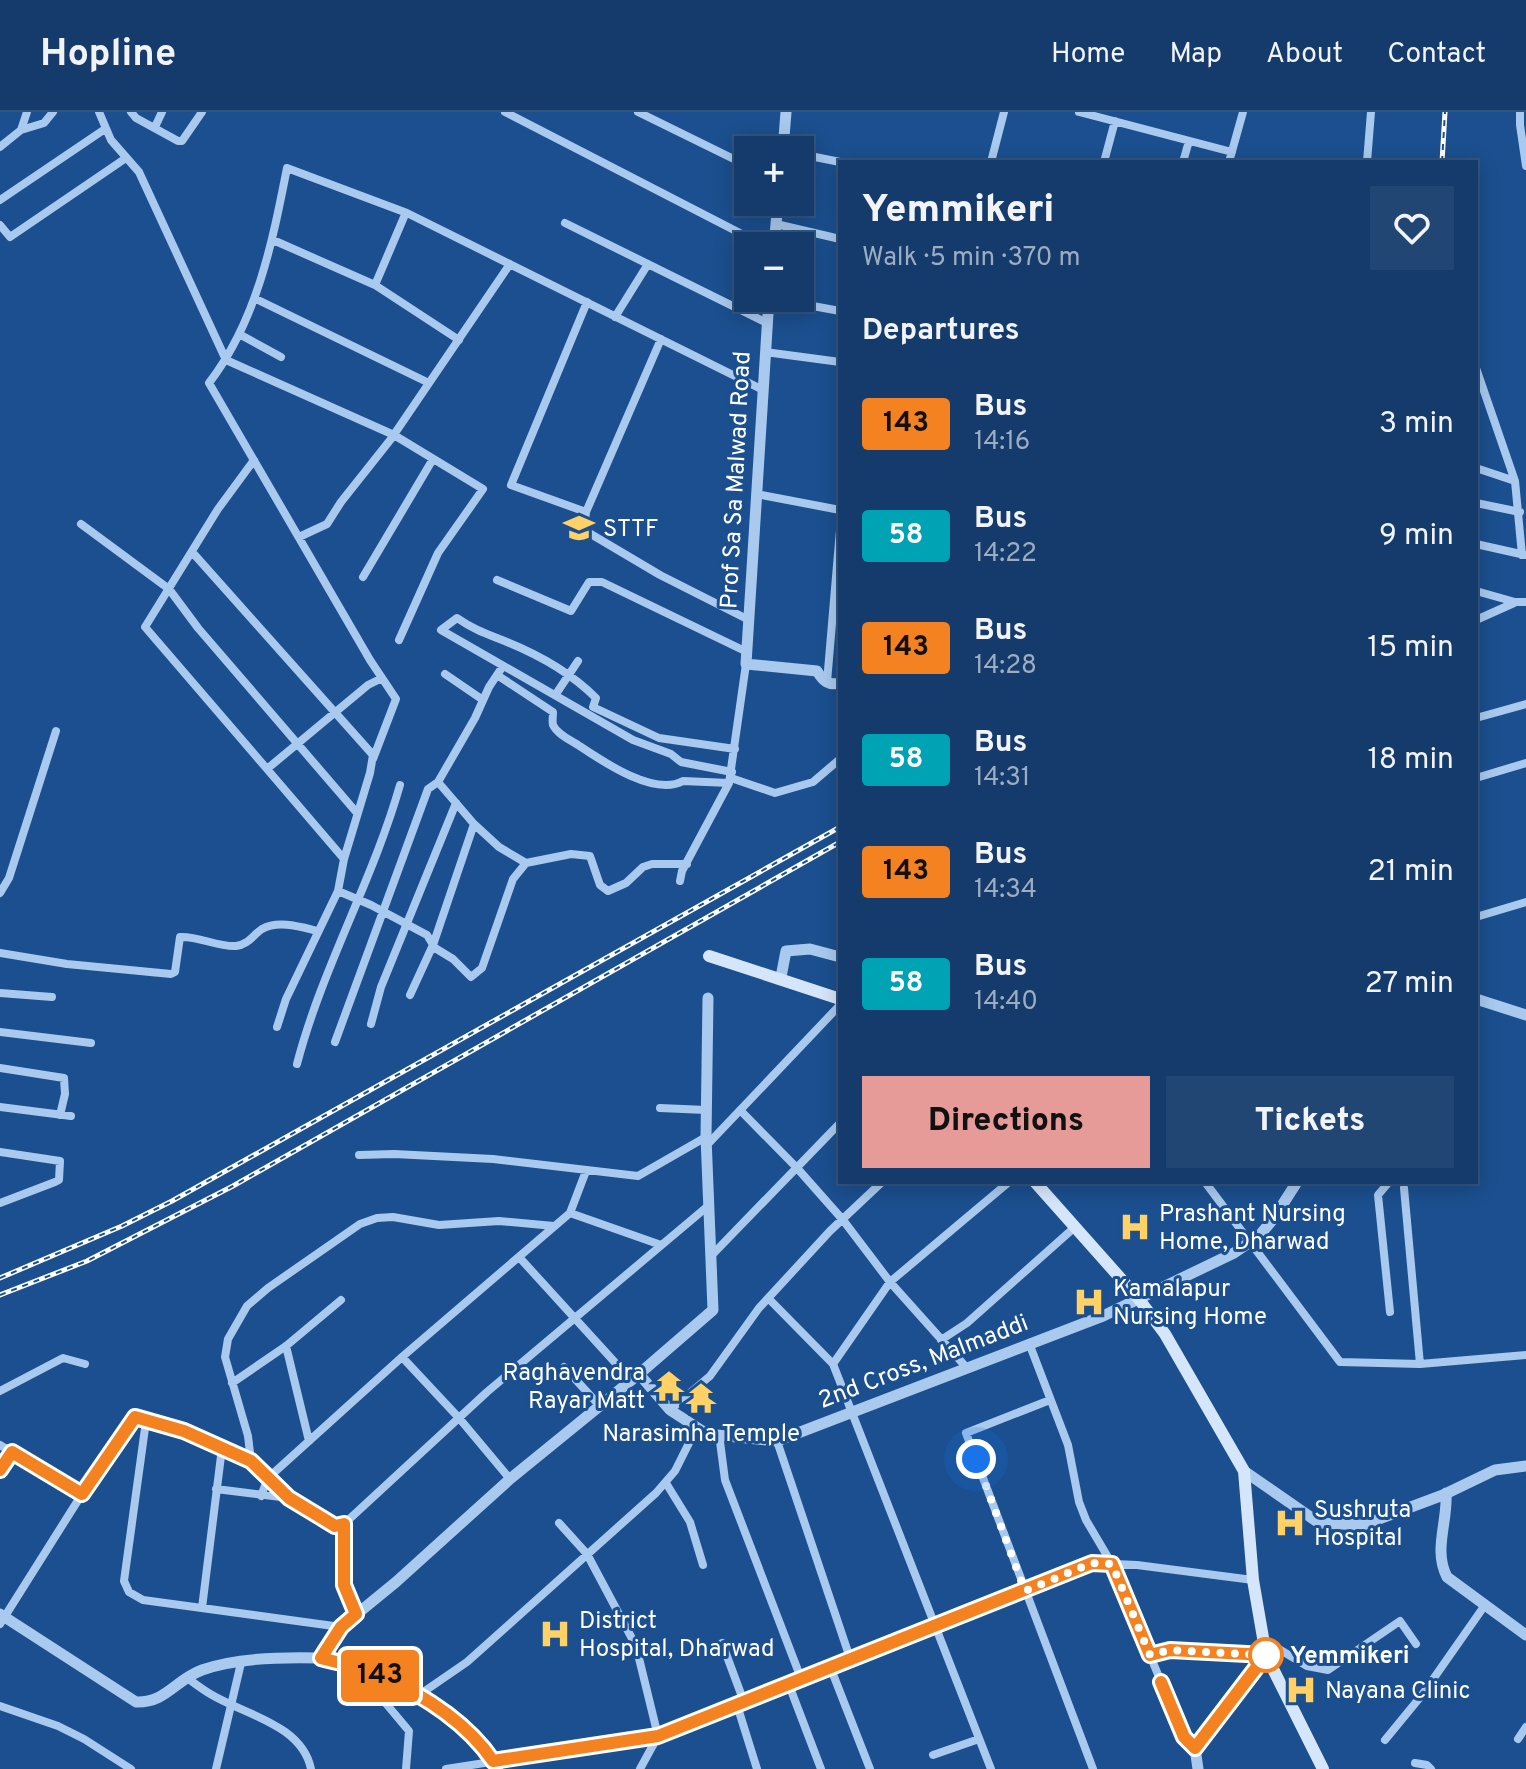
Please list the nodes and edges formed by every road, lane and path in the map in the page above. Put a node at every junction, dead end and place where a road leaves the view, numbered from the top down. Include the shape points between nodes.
1 (27, 112) edge
2 (53, 112) edge
3 (99, 112) edge
4 (131, 112) edge
5 (162, 112) edge
6 (202, 112) edge
7 (505, 112) edge
8 (638, 112) edge
9 (786, 112) edge
10 (1004, 112) edge
11 (1079, 112) edge
12 (1243, 112) edge
13 (1371, 112) edge
14 (1520, 112) edge
15 (1115, 121) junction
16 (1523, 125) edge
17 (155, 127) junction
18 (105, 129) junction
19 (21, 130) junction
20 (784, 136) edge
21 (1189, 141) junction
22 (0, 147) edge
23 (1232, 152) junction
24 (814, 157) edge
25 (126, 158) junction
26 (734, 159) edge
27 (992, 160) edge
28 (1105, 160) edge
29 (1184, 160) edge
30 (1230, 160) edge
31 (1367, 160) edge
32 (838, 162) edge
33 (1526, 166) edge
34 (0, 200) edge
35 (777, 216) edge
36 (404, 217) dead end
37 (565, 223) dead end
38 (776, 224) junction
39 (0, 225) edge
40 (738, 232) edge
41 (775, 232) edge
42 (838, 239) edge
43 (273, 240) junction
44 (510, 264) junction
45 (648, 264) junction
46 (375, 285) junction
47 (256, 299) junction
48 (587, 302) junction
49 (814, 306) edge
50 (838, 311) edge
51 (768, 312) edge
52 (615, 317) junction
53 (767, 323) junction
54 (239, 334) junction
55 (661, 339) junction
56 (459, 340) junction
57 (765, 352) junction
58 (281, 357) dead end
59 (226, 360) junction
60 (838, 362) edge
61 (1478, 374) edge
62 (429, 383) junction
63 (763, 390) junction
64 (394, 435) junction
65 (433, 459) junction
66 (254, 460) junction
67 (1478, 469) edge
68 (1515, 481) junction
69 (756, 494) junction
70 (1478, 503) edge
71 (838, 510) edge
72 (586, 512) junction
73 (1520, 512) junction
74 (81, 524) dead end
75 (299, 537) junction
76 (1478, 544) edge
77 (193, 553) junction
78 (838, 553) edge
79 (1524, 555) edge
80 (363, 577) dead end
81 (497, 580) dead end
82 (169, 589) junction
83 (1478, 592) edge
84 (1515, 602) junction
85 (1526, 602) edge
86 (1478, 619) edge
87 (749, 620) junction
88 (399, 640) dead end
89 (746, 658) junction
90 (578, 661) dead end
91 (503, 666) junction
92 (445, 674) dead end
93 (497, 675) junction
94 (571, 676) junction
95 (382, 678) junction
96 (827, 682) junction
97 (838, 683) edge
98 (556, 694) junction
99 (483, 700) junction
100 (1526, 704) edge
101 (334, 713) junction
102 (1478, 717) edge
103 (56, 731) dead end
104 (297, 744) junction
105 (735, 749) junction
106 (373, 755) junction
107 (838, 761) edge
108 (1526, 763) edge
109 (267, 769) junction
110 (1478, 777) edge
111 (731, 778) junction
112 (438, 782) junction
113 (400, 785) dead end
114 (456, 803) junction
115 (357, 813) junction
116 (474, 824) junction
117 (344, 859) junction
118 (526, 863) junction
119 (687, 864) junction
120 (680, 881) dead end
121 (338, 891) junction
122 (0, 893) edge
123 (357, 899) junction
124 (1526, 902) edge
125 (383, 911) junction
126 (1478, 916) edge
127 (408, 924) junction
128 (318, 931) junction
129 (433, 945) junction
130 (0, 953) edge
131 (709, 956) dead end
132 (838, 956) edge
133 (781, 977) junction
134 (0, 993) edge
135 (410, 995) dead end
136 (52, 997) dead end
137 (708, 998) dead end
138 (838, 998) edge
139 (1478, 1000) edge
140 (838, 1007) edge
141 (1526, 1015) edge
142 (371, 1024) dead end
143 (277, 1027) dead end
144 (0, 1032) edge
145 (335, 1042) dead end
146 (91, 1043) dead end
147 (297, 1064) dead end
148 (0, 1068) edge
149 (0, 1107) edge
150 (660, 1108) dead end
151 (706, 1110) junction
152 (740, 1110) junction
153 (60, 1115) junction
154 (71, 1116) dead end
155 (838, 1125) edge
156 (706, 1141) junction
157 (0, 1152) edge
158 (359, 1155) dead end
159 (797, 1168) junction
160 (586, 1171) junction
161 (880, 1184) edge
162 (1007, 1184) edge
163 (1037, 1184) edge
164 (1206, 1184) edge
165 (1296, 1184) edge
166 (1387, 1184) edge
167 (1404, 1188) dead end
168 (0, 1197) edge
169 (12, 1199) junction
170 (0, 1203) edge
171 (708, 1206) junction
172 (570, 1213) junction
173 (843, 1220) junction
174 (554, 1226) junction
175 (1075, 1227) junction
176 (1249, 1242) junction
177 (661, 1245) junction
178 (519, 1257) junction
179 (711, 1257) junction
180 (890, 1282) junction
181 (768, 1298) junction
182 (1138, 1298) junction
183 (341, 1300) dead end
184 (1390, 1312) dead end
185 (574, 1318) junction
186 (941, 1340) junction
187 (1029, 1343) junction
188 (286, 1346) junction
189 (1526, 1355) edge
190 (402, 1357) junction
191 (85, 1364) dead end
192 (833, 1364) junction
193 (1420, 1364) junction
194 (564, 1367) dead end
195 (966, 1367) junction
196 (635, 1377) junction
197 (232, 1383) junction
198 (0, 1391) edge
199 (1050, 1400) junction
200 (600, 1406) junction
201 (670, 1410) junction
202 (852, 1413) junction
203 (459, 1418) junction
204 (146, 1421) junction
205 (697, 1427) junction
206 (719, 1434) junction
207 (309, 1441) junction
208 (777, 1441) junction
209 (0, 1445) edge
210 (222, 1448) junction
211 (12, 1452) junction
212 (251, 1461) junction
213 (1526, 1466) edge
214 (0, 1470) edge
215 (1244, 1471) junction
216 (268, 1478) junction
217 (510, 1479) junction
218 (666, 1483) junction
219 (216, 1489) junction
220 (1446, 1493) junction
221 (82, 1494) junction
222 (261, 1496) junction
223 (289, 1498) junction
224 (559, 1523) dead end
225 (344, 1524) junction
226 (587, 1554) junction
227 (1112, 1564) junction
228 (703, 1565) dead end
229 (1253, 1580) junction
230 (1025, 1591) junction
231 (1485, 1605) junction
232 (202, 1608) junction
233 (356, 1614) junction
234 (1, 1618) edge
235 (341, 1627) junction
236 (936, 1628) junction
237 (1526, 1635) edge
238 (1263, 1640) junction
239 (722, 1643) dead end
240 (1416, 1644) dead end
241 (1150, 1655) junction
242 (1266, 1655) junction
243 (321, 1658) junction
244 (851, 1661) junction
245 (241, 1663) junction
246 (357, 1668) junction
247 (831, 1669) junction
248 (186, 1677) junction
249 (802, 1681) junction
250 (789, 1685) junction
251 (419, 1695) junction
252 (231, 1704) junction
253 (740, 1704) junction
254 (0, 1706) edge
255 (1526, 1727) edge
256 (658, 1736) junction
257 (979, 1739) junction
258 (1518, 1739) dead end
259 (1385, 1740) dead end
260 (1195, 1748) junction
261 (933, 1755) dead end
262 (1415, 1763) dead end
263 (496, 1765) edge
264 (1196, 1768) edge
265 (131, 1769) edge
266 (216, 1769) edge
267 (311, 1769) edge
268 (406, 1769) edge
269 (446, 1769) edge
270 (640, 1769) edge
271 (757, 1769) edge
272 (821, 1769) edge
273 (870, 1769) edge
274 (991, 1769) edge
275 (1093, 1769) edge
276 (1323, 1769) edge
277 (1431, 1769) edge

1 - 19 street
2 - 19 street via 44,123
3 - 18 street
4 - 17 street
5 - 17 street
6 - 17 street via 182,141
7 - 40 street
8 - 26 street
9 - 20 street
10 - 27 street
11 - 15 street
12 - 23 street
13 - 31 street
14 - 16 street
15 - 21 street
15 - 28 street
16 - 33 street
18 - 25 street
18 - 34 street
19 - 22 street
21 - 23 street
21 - 29 street
23 - 30 street
24 - 32 street
25 - 39 street via 10,237
25 - 59 street via 139,172
35 - 38 street
36 - 46 street
37 - 45 street
38 - 41 street
38 - 42 street
43 - 44 street via 287,168 407,213
43 - 46 street
43 - 47 street
44 - 48 street
44 - 56 street
45 - 52 street
45 - 53 street
46 - 56 street
47 - 54 street
47 - 62 street
48 - 52 street
48 - 72 street via 511,485
49 - 50 street
51 - 53 street, Prof Sa Sa Malwad Road
52 - 55 street
53 - 57 street, Prof Sa Sa Malwad Road
54 - 58 street
54 - 59 street
55 - 63 street
55 - 72 street
56 - 62 street
57 - 60 street
57 - 63 street, Prof Sa Sa Malwad Road
59 - 64 street
59 - 66 street via 209,383
61 - 68 street
62 - 64 street
63 - 69 street, Prof Sa Sa Malwad Road
64 - 65 street
64 - 75 street via 327,524
65 - 80 street
65 - 88 street via 483,489 438,553
66 - 75 street
66 - 77 street
67 - 68 street
68 - 73 street
69 - 71 street
69 - 87 street, Prof Sa Sa Malwad Road
70 - 73 street
72 - 87 street via 584,530
73 - 79 street
74 - 82 street
75 - 95 street
76 - 79 street
77 - 82 street
77 - 101 street
78 - 96 street
81 - 89 street via 571,611 589,582 602,582
82 - 104 street
82 - 109 street via 145,627
83 - 84 street
84 - 85 street
84 - 86 street
87 - 89 street, Prof Sa Sa Malwad Road
89 - 96 street via 817,671
89 - 105 street
90 - 94 street
91 - 93 street
91 - 94 street via 441,630 457,618
91 - 98 street
92 - 99 street
93 - 99 street
93 - 111 street via 553,712 553,725 561,734 615,769 658,784
94 - 98 street
94 - 105 street via 596,698 593,707 641,731
95 - 101 street
95 - 106 street via 396,699
96 - 97 street
98 - 111 street via 633,740
99 - 112 street
100 - 102 street
101 - 104 street
101 - 106 street
103 - 122 street
104 - 109 street
104 - 115 street
105 - 111 street
106 - 115 street
107 - 111 street via 813,782 775,793
108 - 110 street
109 - 117 street
111 - 119 street
112 - 114 street
112 - 125 street via 428,789
113 - 123 street
114 - 116 street
114 - 127 street
115 - 117 street
116 - 118 street
116 - 129 street
117 - 121 street
118 - 119 street via 582,853 593,861 600,885 608,891 643,867
118 - 129 street via 513,879 482,968 471,977
119 - 120 street
121 - 123 street
121 - 128 street
123 - 125 street
123 - 147 street
124 - 126 street
125 - 127 street
125 - 145 street
127 - 129 street
127 - 142 street
128 - 130 street via 272,925 236,946 180,937 171,974
128 - 143 street
129 - 135 street
131 - 133 main road
132 - 133 street via 810,949 786,951
133 - 138 main road
134 - 136 street
137 - 151 street
139 - 141 street
140 - 152 street
144 - 146 street
148 - 153 street via 64,1078
149 - 153 street
150 - 151 street
151 - 156 street
152 - 156 street
152 - 159 street
153 - 154 street
155 - 159 street
156 - 160 street via 638,1176
156 - 171 street
157 - 169 street via 60,1161 59,1180
158 - 160 street via 493,1159
159 - 173 street
159 - 179 street
160 - 172 street
161 - 173 street
162 - 180 street
163 - 175 main road
164 - 176 street
165 - 176 street, 2nd Cross, Malmaddi via 1274,1218
166 - 184 street via 1378,1195
167 - 193 street
168 - 169 street
169 - 170 street
171 - 177 street
171 - 179 street
172 - 174 street
172 - 177 street
173 - 180 street
173 - 181 street
174 - 178 street
174 - 197 street via 499,1221 439,1225 393,1217 360,1224 247,1306 228,1339 225,1357
175 - 182 main road
175 - 186 street
176 - 182 street, 2nd Cross, Malmaddi
176 - 193 street via 1340,1362
177 - 185 street
178 - 185 street
178 - 190 street
179 - 196 street via 713,1310
180 - 186 street
180 - 192 street
181 - 192 street
181 - 201 street via 710,1376
182 - 187 street, 2nd Cross, Malmaddi
182 - 215 main road via 1165,1334
183 - 188 street
185 - 196 street
185 - 203 street
186 - 195 street
187 - 195 street, 2nd Cross, Malmaddi
187 - 199 street
188 - 197 street
188 - 207 street
189 - 193 street
190 - 203 street
190 - 207 street
191 - 198 street via 63,1358
192 - 202 street
194 - 200 street
195 - 202 street, 2nd Cross, Malmaddi
196 - 200 street
196 - 201 street, 2nd Cross, Malmaddi
197 - 212 street
199 - 227 street via 1068,1445 1079,1502
199 - 230 street via 966,1433
200 - 217 street
201 - 205 street, 2nd Cross, Malmaddi
202 - 208 street, 2nd Cross, Malmaddi
202 - 236 street
203 - 217 street
203 - 225 street
204 - 210 street
204 - 221 street via 135,1417
204 - 232 street via 124,1581 129,1592 143,1600
205 - 206 street, 2nd Cross, Malmaddi
205 - 218 street
206 - 208 street, 2nd Cross, Malmaddi
206 - 249 street via 725,1480
207 - 216 street
208 - 244 street
209 - 211 street
210 - 212 street
210 - 219 street
211 - 214 street
211 - 221 street
212 - 216 street
213 - 220 street via 1495,1470
215 - 220 street via 1319,1523 1363,1525
215 - 229 main road
216 - 222 street
216 - 223 street
217 - 233 street
218 - 226 street
218 - 228 street via 690,1522
219 - 222 street
219 - 232 street
220 - 231 street via 1440,1564 1447,1577
221 - 234 street
222 - 223 street
223 - 225 street via 335,1526
224 - 226 street
225 - 233 street via 344,1585
226 - 251 street via 467,1662
226 - 256 street via 636,1646
227 - 229 street
227 - 230 street via 1092,1563
227 - 241 street
229 - 238 main road
230 - 236 street
230 - 275 street
231 - 237 street
231 - 259 street
232 - 235 street
233 - 235 street
234 - 248 street via 136,1702 152,1703
235 - 243 street
236 - 244 street
236 - 257 street
238 - 240 street via 1307,1666 1328,1670 1400,1621
238 - 242 main road
239 - 253 street
241 - 242 street via 1170,1650
241 - 260 street via 1184,1737
242 - 260 street
242 - 276 main road
243 - 245 street
243 - 246 street
244 - 247 street
245 - 248 street
245 - 252 street
246 - 251 street
246 - 268 street via 409,1731
247 - 249 street
247 - 273 street
248 - 252 street
249 - 250 street
250 - 253 street
250 - 272 street
251 - 263 street via 450,1717
252 - 266 street
252 - 267 street via 289,1734 308,1755
253 - 256 street
253 - 271 street
254 - 265 street via 58,1726
255 - 258 street
256 - 263 street
256 - 270 street
257 - 261 street
257 - 274 street
260 - 264 street
262 - 277 street
263 - 269 street

